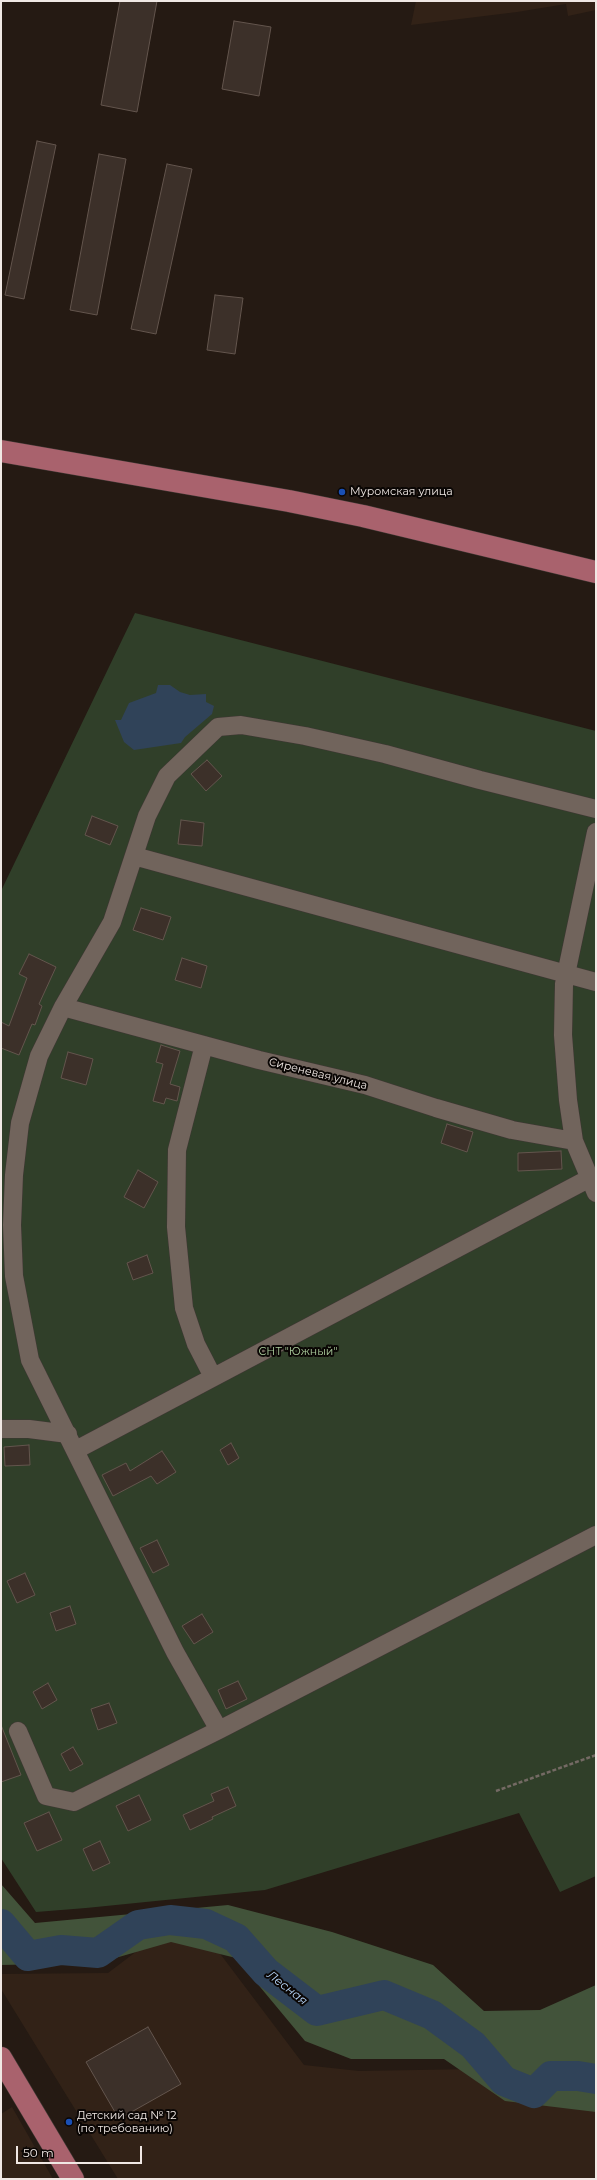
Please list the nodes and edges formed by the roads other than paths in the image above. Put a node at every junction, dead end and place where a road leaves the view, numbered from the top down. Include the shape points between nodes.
1 (1, 451) edge
2 (596, 572) edge
3 (596, 809) edge
4 (596, 832) edge
5 (134, 856) junction
6 (566, 974) junction
7 (596, 982) edge
8 (62, 1007) junction
9 (204, 1045) junction
10 (574, 1141) junction
11 (593, 1186) edge
12 (213, 1377) junction
13 (1, 1429) edge
14 (68, 1434) junction
15 (76, 1450) junction
16 (596, 1535) edge
17 (219, 1730) junction
18 (18, 1731) dead end
19 (1, 2058) edge
20 (73, 2179) edge

1 - 2 main road via 355,514
3 - 5 street via 385,754 305,736 246,726 218,727 167,776 147,816
4 - 6 street
5 - 6 street
5 - 8 street via 112,922
6 - 7 street
6 - 10 street via 563,1036
8 - 9 street, Сиреневая улица
8 - 14 street via 39,1056 20,1123 12,1225 14,1276 30,1360
9 - 10 street, Сиреневая улица via 365,1085 512,1130
9 - 12 street via 177,1150 176,1227 184,1308 196,1344
10 - 11 street
11 - 12 street
12 - 15 street
13 - 14 street via 29,1429
14 - 15 street
15 - 17 street via 175,1652
16 - 17 street
17 - 18 street via 74,1802 46,1796
19 - 20 main road

